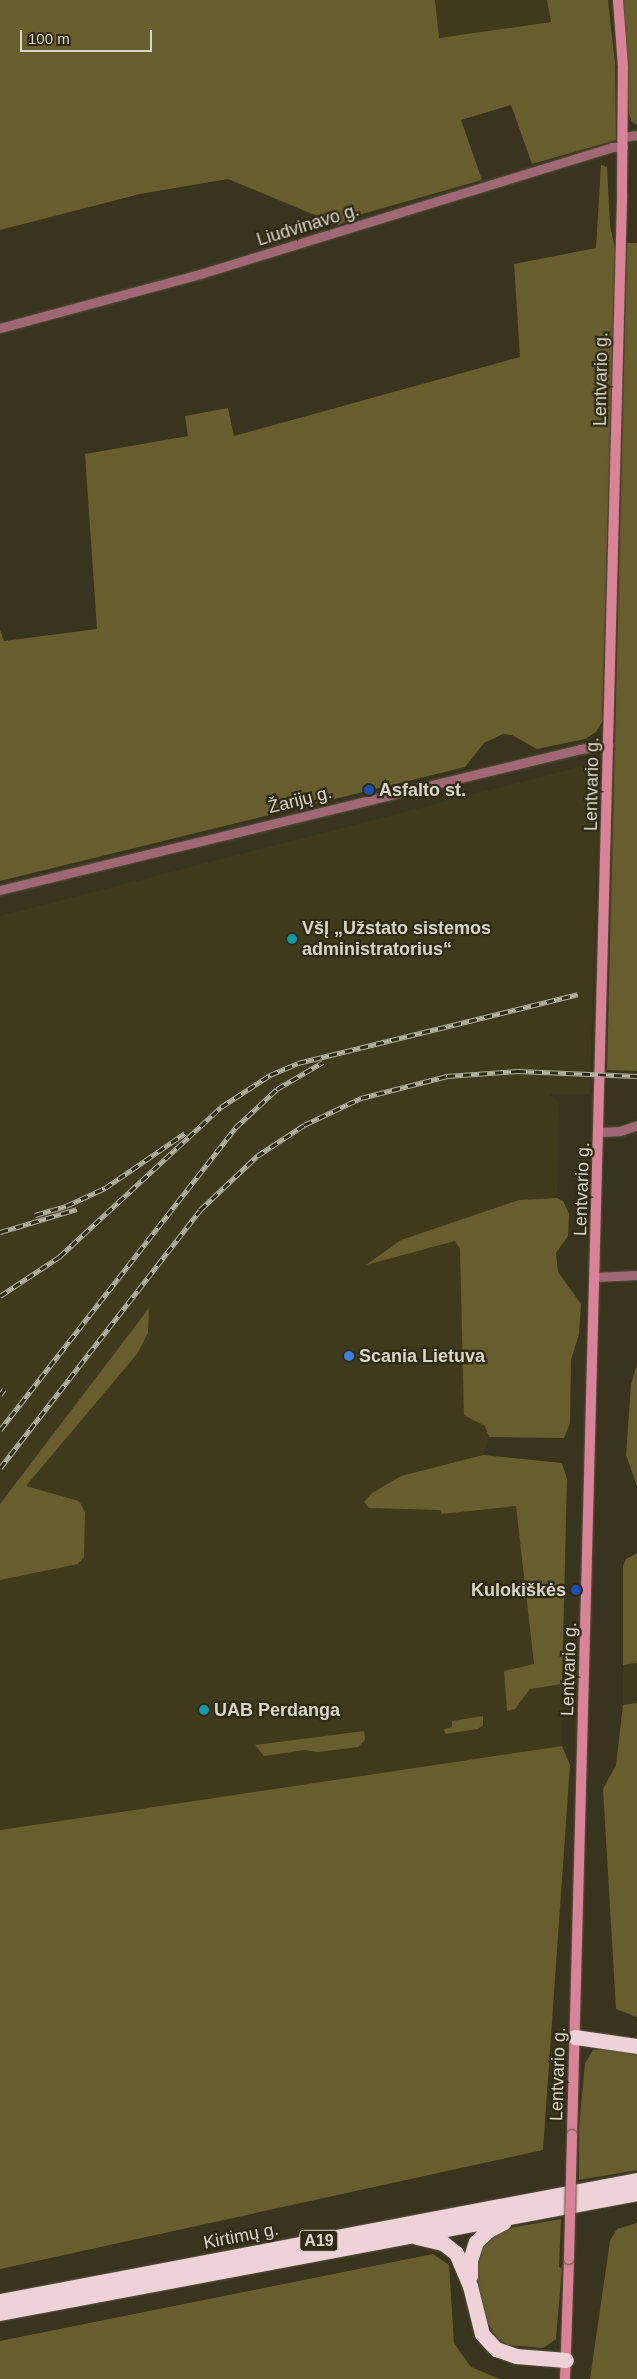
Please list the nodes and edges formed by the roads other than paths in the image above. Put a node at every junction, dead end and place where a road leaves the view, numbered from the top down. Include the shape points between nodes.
1 (618, 0) edge
2 (637, 135) edge
3 (623, 142) junction
4 (0, 328) edge
5 (609, 745) junction
6 (0, 890) edge
7 (637, 1125) edge
8 (599, 1132) junction
9 (637, 1275) edge
10 (596, 1277) junction
11 (575, 2037) junction
12 (637, 2046) edge
13 (637, 2180) edge
14 (637, 2193) edge
15 (519, 2215) junction
16 (411, 2235) junction
17 (470, 2286) junction
18 (0, 2301) edge
19 (0, 2313) edge
20 (566, 2360) junction
21 (566, 2379) edge

1 - 3 main road, Lentvario g. via 624,67
2 - 3 street, Liudvinavo g.
3 - 4 street, Liudvinavo g. via 200,274
3 - 5 main road, Lentvario g.
5 - 6 street, Žarijų g. via 580,749
5 - 8 main road, Lentvario g.
7 - 8 street
8 - 10 main road, Lentvario g.
9 - 10 street
10 - 11 main road, Lentvario g.
11 - 12 highway
11 - 20 main road, Lentvario g., bridge
13 - 18 highway, Kirtimų g. / A19
14 - 15 highway, Kirtimų g. / A19
15 - 16 highway, Kirtimų g. / A19
15 - 17 highway via 487,2231 476,2242 470,2260
16 - 17 highway via 449,2247 461,2261
16 - 19 highway, Kirtimų g. / A19
17 - 20 highway via 482,2334 496,2349 516,2356
20 - 21 main road, Lentvario g.

